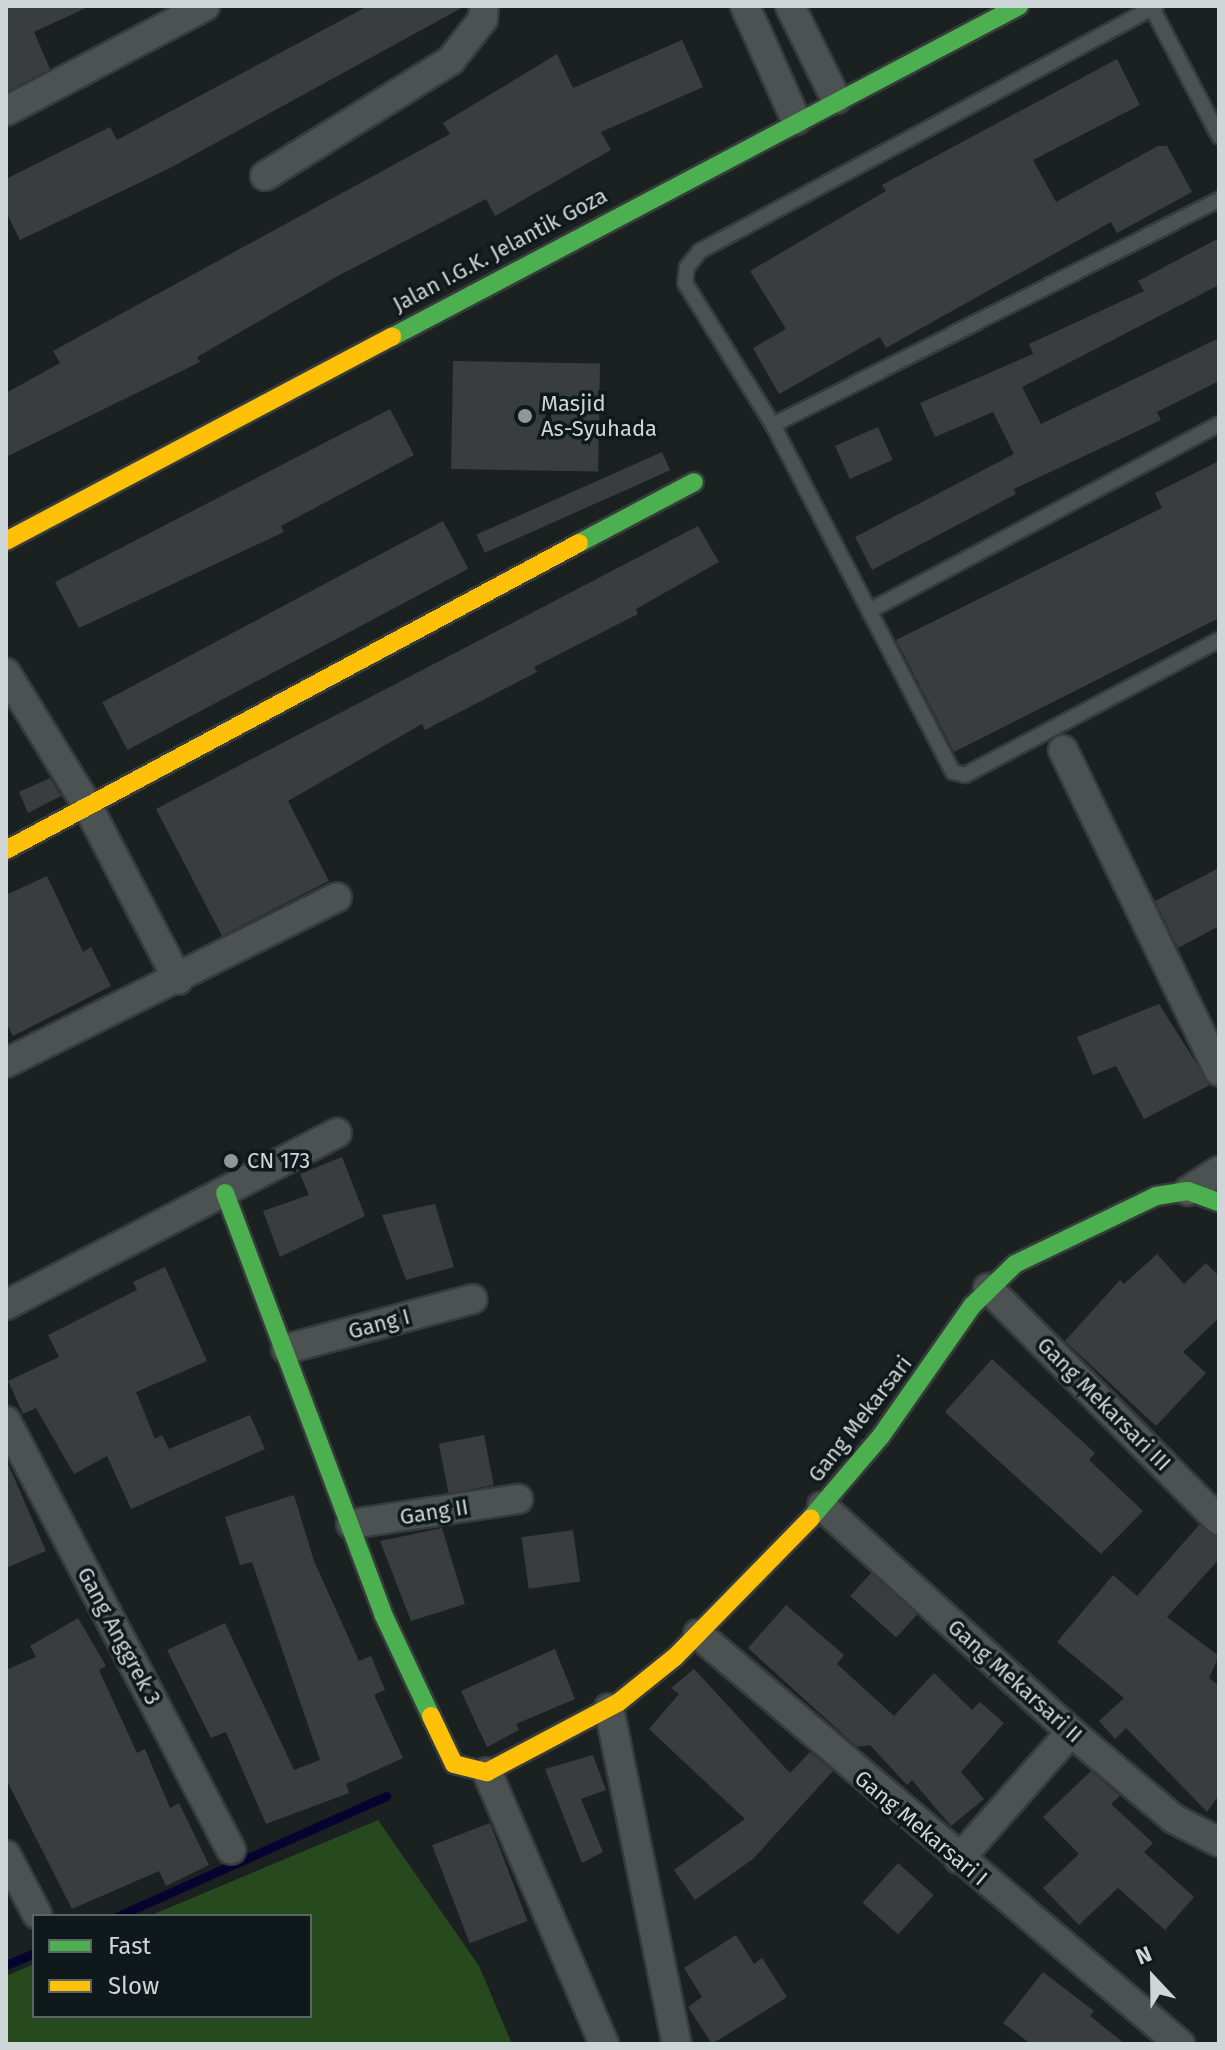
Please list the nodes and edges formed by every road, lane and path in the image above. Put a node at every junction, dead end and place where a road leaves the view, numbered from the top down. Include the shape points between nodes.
1 (205, 6) edge
2 (484, 6) edge
3 (745, 6) edge
4 (790, 6) edge
5 (1019, 6) edge
6 (1153, 7) edge
7 (836, 99) junction
8 (6, 111) edge
9 (796, 120) junction
10 (1219, 136) edge
11 (265, 176) dead end
12 (1219, 200) edge
13 (1219, 424) edge
14 (773, 425) junction
15 (694, 482) dead end
16 (6, 541) edge
17 (869, 611) junction
18 (1219, 640) edge
19 (6, 673) edge
20 (1063, 750) dead end
21 (88, 807) junction
22 (6, 850) edge
23 (337, 897) dead end
24 (178, 980) junction
25 (6, 1063) edge
26 (1219, 1070) edge
27 (337, 1133) dead end
28 (1219, 1171) edge
29 (1188, 1191) junction
30 (225, 1193) junction
31 (1219, 1202) edge
32 (988, 1288) junction
33 (472, 1299) dead end
34 (6, 1305) edge
35 (286, 1349) junction
36 (6, 1421) edge
37 (518, 1499) dead end
38 (822, 1506) junction
39 (1219, 1521) edge
40 (351, 1524) junction
41 (698, 1634) junction
42 (614, 1705) junction
43 (1071, 1732) junction
44 (487, 1772) junction
45 (1219, 1842) edge
46 (231, 1850) dead end
47 (6, 1855) edge
48 (959, 1859) junction
49 (37, 1914) dead end
50 (604, 2044) edge
51 (677, 2044) edge
52 (1180, 2044) edge

1 - 8 street
2 - 11 street via 483,19 451,60
3 - 9 street
4 - 7 street
5 - 7 street, Jalan I.G.K. Jelantik Goza
6 - 10 lane
6 - 14 lane via 700,251 687,267 685,283
7 - 9 street, Jalan I.G.K. Jelantik Goza
9 - 16 street, Jalan I.G.K. Jelantik Goza
12 - 14 lane
13 - 17 lane
14 - 17 lane
15 - 21 street
17 - 18 lane via 948,764 965,775
19 - 21 street
20 - 26 street
21 - 22 street
21 - 24 street
23 - 24 street
24 - 25 street
27 - 30 street
28 - 29 street
29 - 31 street
29 - 32 street, Gang Mekarsari via 1156,1196 1015,1264
30 - 34 street
30 - 35 street
32 - 38 street, Gang Mekarsari
32 - 39 street, Gang Mekarsari III
33 - 35 street, Gang I
35 - 40 street
36 - 46 street, Gang Anggrek 3
37 - 40 street, Gang II
38 - 41 street, Gang Mekarsari
38 - 43 street, Gang Mekarsari II
40 - 44 street via 383,1614 442,1743 454,1764
41 - 42 street, Gang Mekarsari
41 - 48 street, Gang Mekarsari I
42 - 44 street, Gang Mekarsari
42 - 51 street
43 - 45 street, Gang Mekarsari II via 1174,1819
43 - 48 street
44 - 50 street
47 - 49 street
48 - 52 street, Gang Mekarsari I

